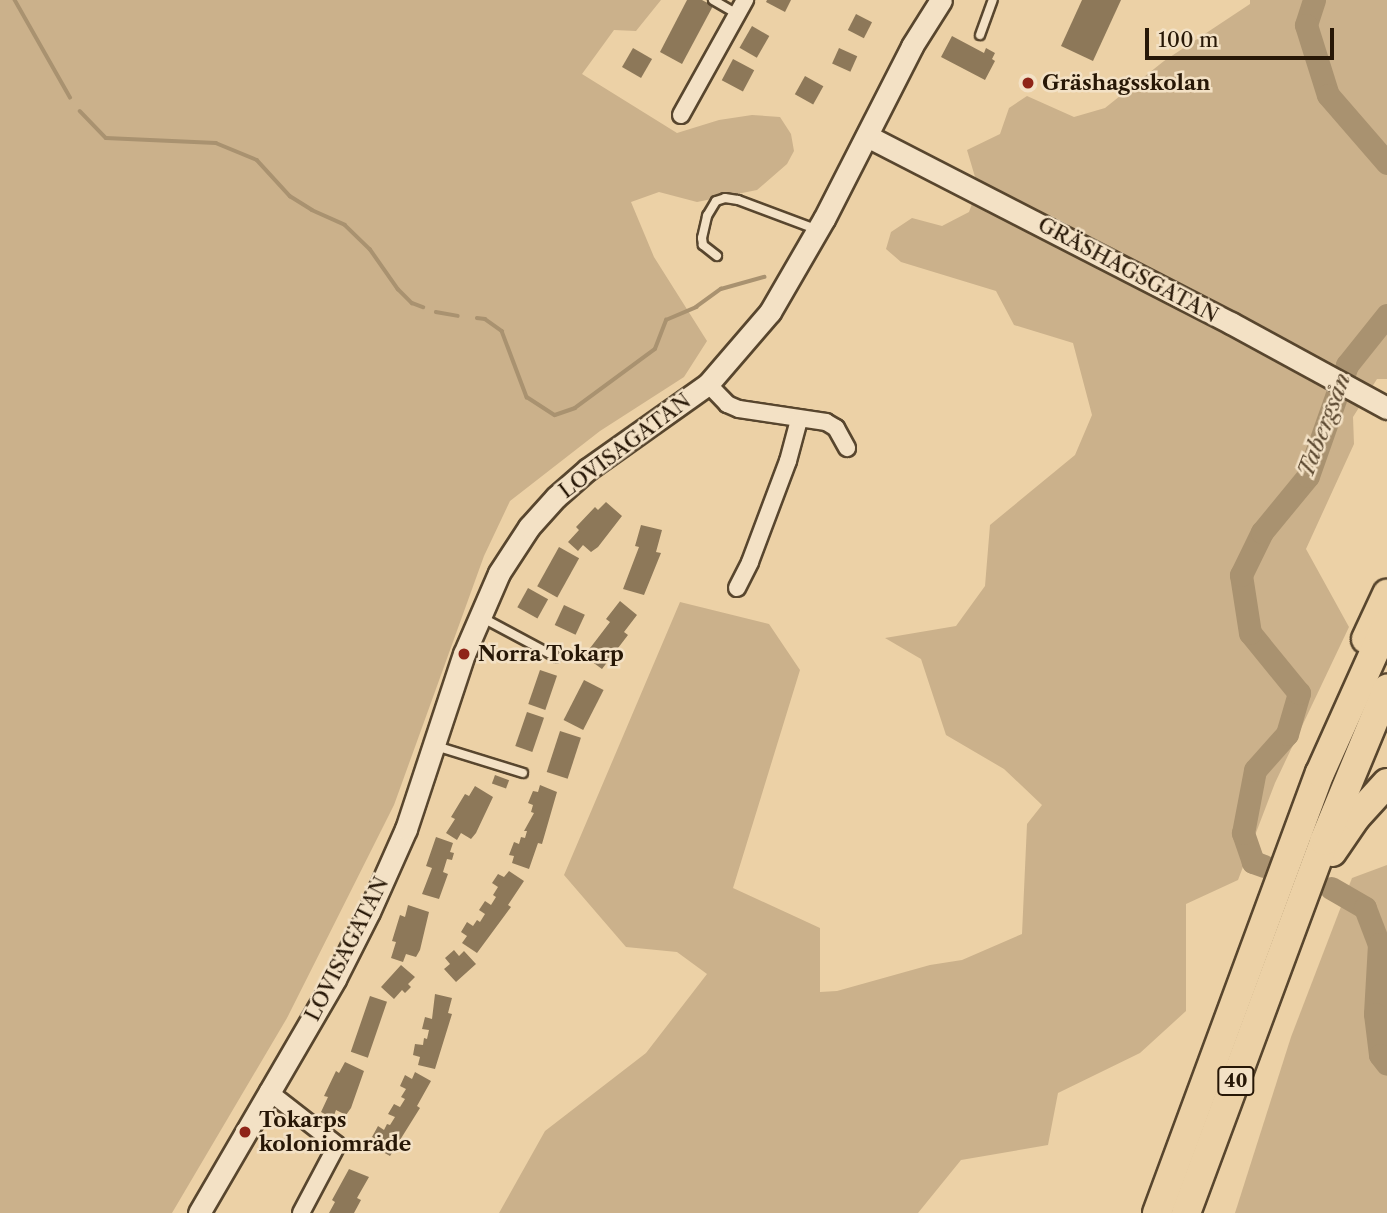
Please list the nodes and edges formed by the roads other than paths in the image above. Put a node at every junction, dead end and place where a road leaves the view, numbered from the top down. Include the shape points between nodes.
1 (713, 0) edge
2 (941, 0) edge
3 (993, 0) edge
4 (741, 7) edge
5 (980, 35) dead end
6 (681, 115) dead end
7 (867, 136) junction
8 (818, 230) junction
9 (717, 256) dead end
10 (712, 389) junction
11 (1387, 408) edge
12 (799, 420) junction
13 (846, 448) dead end
14 (737, 588) dead end
15 (1387, 594) edge
16 (478, 616) junction
17 (1387, 624) edge
18 (556, 657) dead end
19 (1387, 689) edge
20 (436, 746) junction
21 (523, 773) dead end
22 (1320, 773) junction
23 (1387, 783) edge
24 (1330, 843) junction
25 (268, 1091) junction
26 (1168, 1209) edge
27 (199, 1213) edge
28 (300, 1213) edge

1 - 4 lane
2 - 7 street, LOVISAGATAN
3 - 5 lane
4 - 6 street
7 - 8 street, LOVISAGATAN
7 - 11 street, GRÄSHAGSGATAN
8 - 9 lane via 725,198 716,201 702,239
8 - 10 street, LOVISAGATAN via 770,312
10 - 12 street, LOVISAGATAN via 740,409
10 - 16 street, LOVISAGATAN via 588,469 556,497 529,527
12 - 13 street, LOVISAGATAN via 826,422 836,428
12 - 14 street via 788,461
15 - 22 highway via 1358,661
16 - 18 lane
16 - 20 street, LOVISAGATAN
17 - 22 highway, 40
19 - 24 highway
20 - 21 lane
20 - 25 street, LOVISAGATAN via 406,830 369,912
22 - 26 highway, 40 via 1252,956
23 - 24 highway
24 - 26 highway, 40
25 - 27 street, LOVISAGATAN
25 - 28 street via 337,1145

